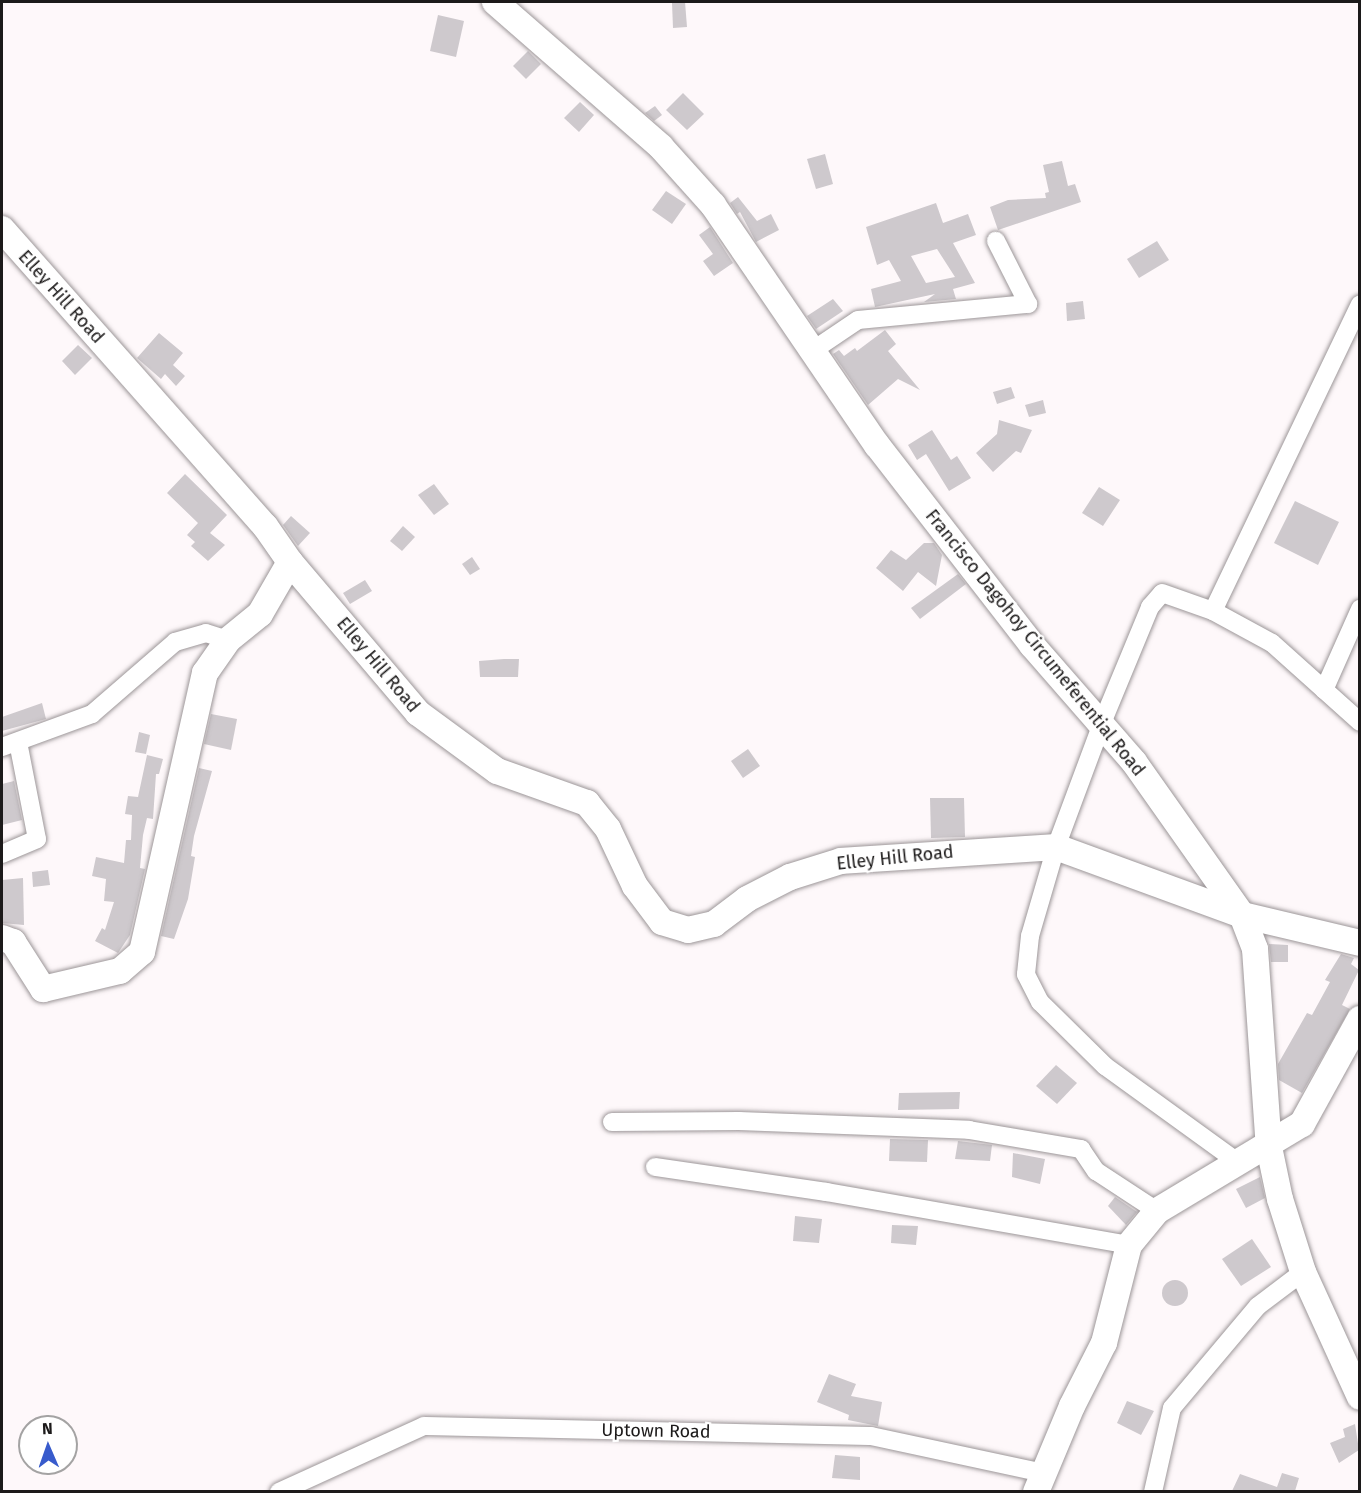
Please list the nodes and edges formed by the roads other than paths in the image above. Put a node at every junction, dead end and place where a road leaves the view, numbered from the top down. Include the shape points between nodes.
1 (495, 2) edge
2 (2, 230) edge
3 (996, 241) dead end
4 (1359, 304) edge
5 (812, 351) junction
6 (290, 562) junction
7 (1359, 609) edge
8 (1213, 611) junction
9 (228, 640) junction
10 (1324, 690) junction
11 (1359, 722) edge
12 (1102, 723) junction
13 (10, 745) edge
14 (1056, 847) junction
15 (2, 854) edge
16 (1242, 915) junction
17 (2, 938) edge
18 (1359, 943) edge
19 (1359, 1019) edge
20 (612, 1122) dead end
21 (1269, 1147) junction
22 (1239, 1163) junction
23 (655, 1167) dead end
24 (1157, 1211) junction
25 (1129, 1245) junction
26 (1303, 1272) junction
27 (1359, 1397) edge
28 (1040, 1482) edge
29 (279, 1491) edge
30 (1153, 1491) edge

1 - 5 street, Francisco Dagohoy Circumeferential Road via 660,147 713,205
2 - 6 street, Elley Hill Road via 266,525
3 - 5 street via 1028,304 858,320
4 - 8 street
5 - 12 street, Francisco Dagohoy Circumeferential Road via 971,569
6 - 9 street via 260,614
6 - 14 street, Elley Hill Road via 418,713 497,771 586,803 608,829 635,886 662,922 688,930 714,924 764,890 841,861
7 - 10 street
8 - 10 street via 1272,644
8 - 12 street via 1162,593 1150,607
9 - 13 street via 206,633 175,642 92,714
9 - 17 street via 205,673 142,952 120,971 43,989 13,942
10 - 11 street
12 - 14 street
12 - 16 street, Francisco Dagohoy Circumeferential Road
13 - 15 street via 37,839
14 - 16 street, Elley Hill Road
14 - 22 street via 1030,936 1026,974 1041,1002 1105,1066
16 - 18 street, Elley Hill Road
16 - 21 street, Francisco Dagohoy Circumeferential Road via 1255,949
19 - 21 street via 1302,1124
20 - 24 street via 739,1121 969,1130 1081,1149 1096,1171
21 - 22 street
21 - 26 street, Francisco Dagohoy Circumeferential Road
22 - 24 street
23 - 25 street via 815,1190
24 - 25 street
25 - 28 street via 1104,1343
26 - 27 street, Francisco Dagohoy Circumeferential Road
26 - 30 street via 1258,1306 1172,1408
28 - 29 street, Uptown Road via 871,1436 424,1426

